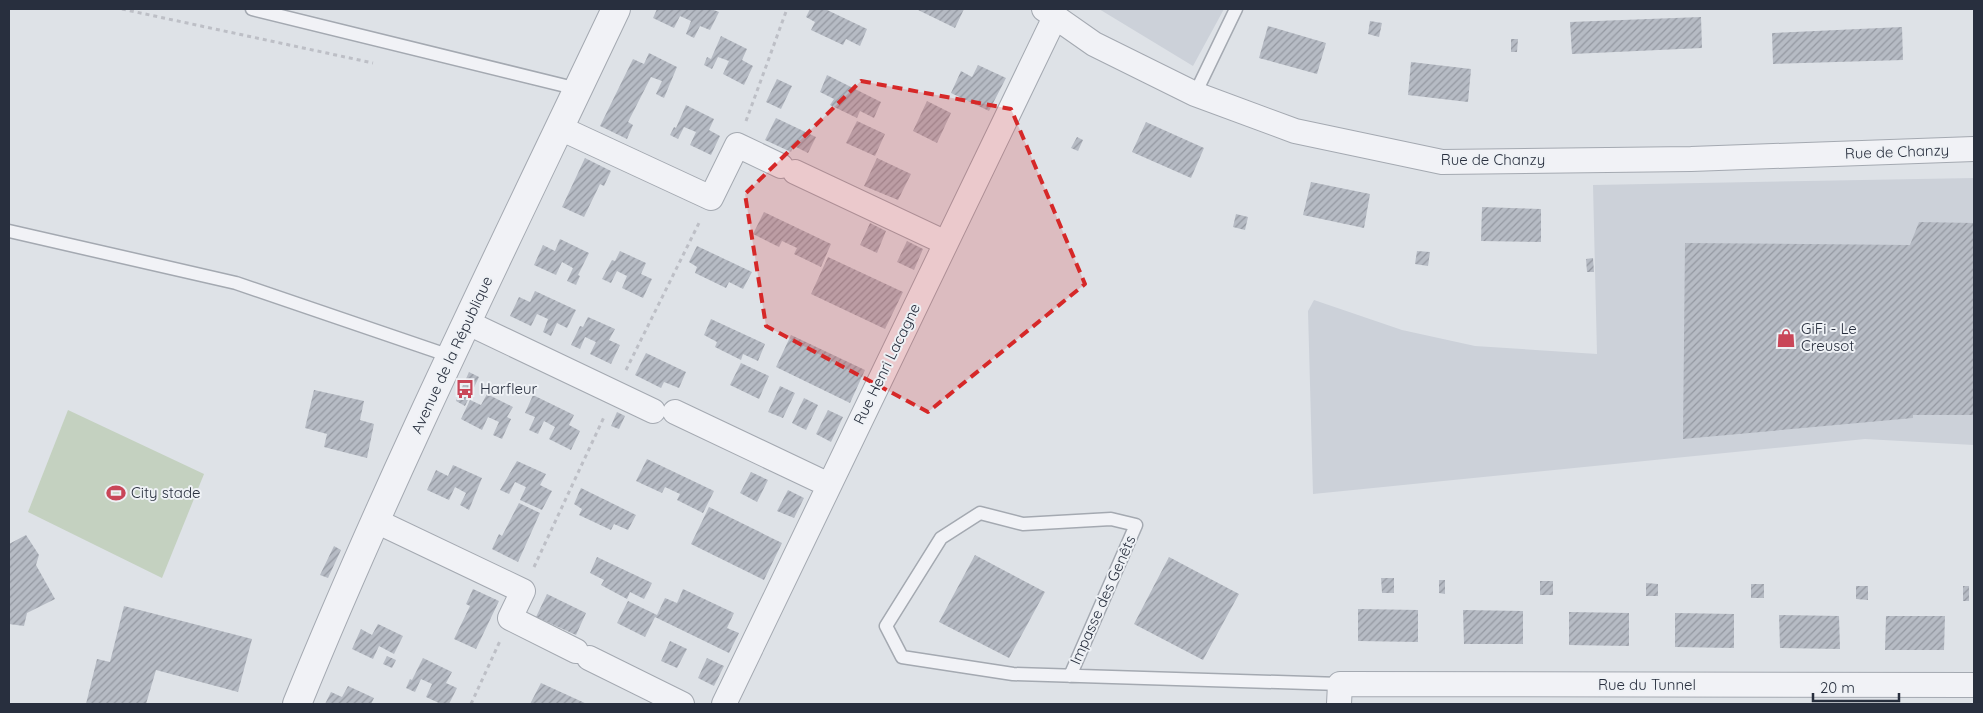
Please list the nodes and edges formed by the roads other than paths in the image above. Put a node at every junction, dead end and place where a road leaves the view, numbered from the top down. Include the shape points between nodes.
1 (252, 9) edge
2 (616, 9) edge
3 (1236, 9) edge
4 (1049, 13) edge
5 (578, 89) junction
6 (1195, 94) junction
7 (560, 128) junction
8 (1974, 149) edge
9 (9, 231) edge
10 (946, 243) junction
11 (466, 322) junction
12 (450, 356) junction
13 (829, 485) junction
14 (376, 521) junction
15 (1070, 676) junction
16 (1974, 685) edge
17 (1340, 694) edge
18 (297, 704) edge
19 (682, 704) edge
20 (724, 704) edge

1 - 5 lane
2 - 5 street, Avenue de la République
3 - 6 lane
4 - 6 street, Rue de Chanzy via 1094,44
4 - 10 street, Rue Henri Lacagne
5 - 7 street, Avenue de la République
6 - 8 street, Rue de Chanzy via 1295,131 1442,162 1691,159
7 - 10 street via 711,198 737,145
7 - 11 street, Avenue de la République
9 - 12 lane via 236,283
10 - 13 street, Rue Henri Lacagne
11 - 12 street, Avenue de la République
11 - 13 street
12 - 14 street, Avenue de la République
13 - 20 street, Rue Henri Lacagne
14 - 18 street, Avenue de la République
14 - 19 street via 523,591 510,618
15 - 15 lane, Impasse des Genêts via 1013,674 902,657 886,626 941,538 980,513 1024,524 1111,519 1136,525
15 - 17 lane, Impasse des Genêts
16 - 17 street, Rue du Tunnel

